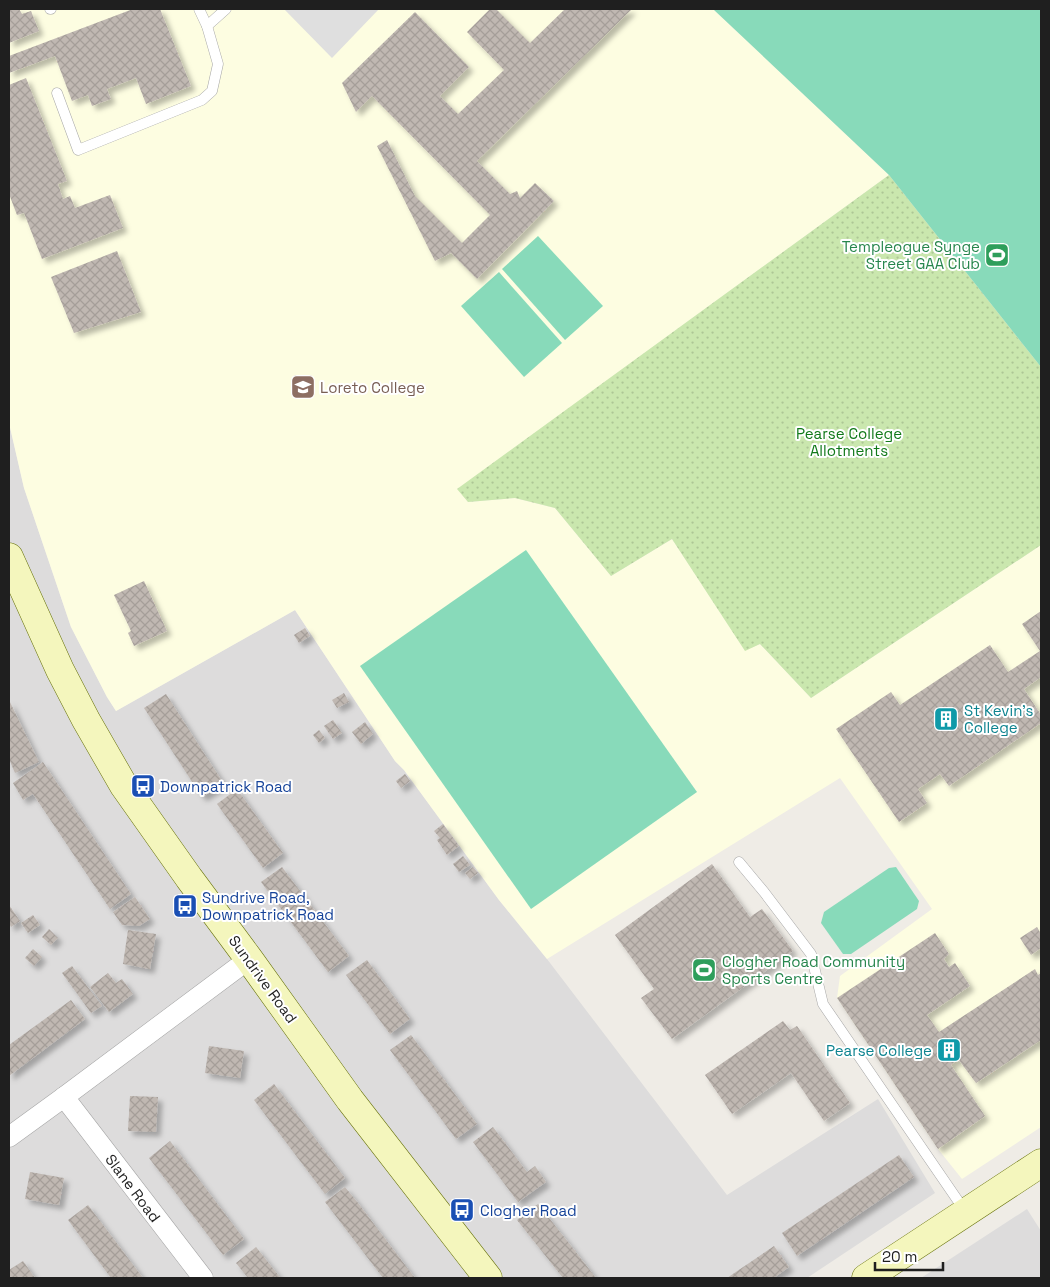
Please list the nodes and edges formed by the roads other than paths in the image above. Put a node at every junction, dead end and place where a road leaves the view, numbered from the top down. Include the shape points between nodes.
1 (199, 9) edge
2 (226, 9) edge
3 (207, 26) junction
4 (57, 93) dead end
5 (9, 557) edge
6 (739, 862) dead end
7 (250, 959) junction
8 (64, 1097) junction
9 (9, 1137) edge
10 (1041, 1163) edge
11 (966, 1213) junction
12 (203, 1278) edge
13 (488, 1278) edge
14 (866, 1278) edge

1 - 3 lane
2 - 3 lane
3 - 4 lane via 218,64 212,91 202,100 78,150
5 - 7 street, Sundrive Road via 60,670 124,786
6 - 11 lane via 811,954 823,1004
7 - 8 street
7 - 13 street, Sundrive Road via 350,1100
8 - 9 street
8 - 12 street, Slane Road
10 - 11 street
11 - 14 street

